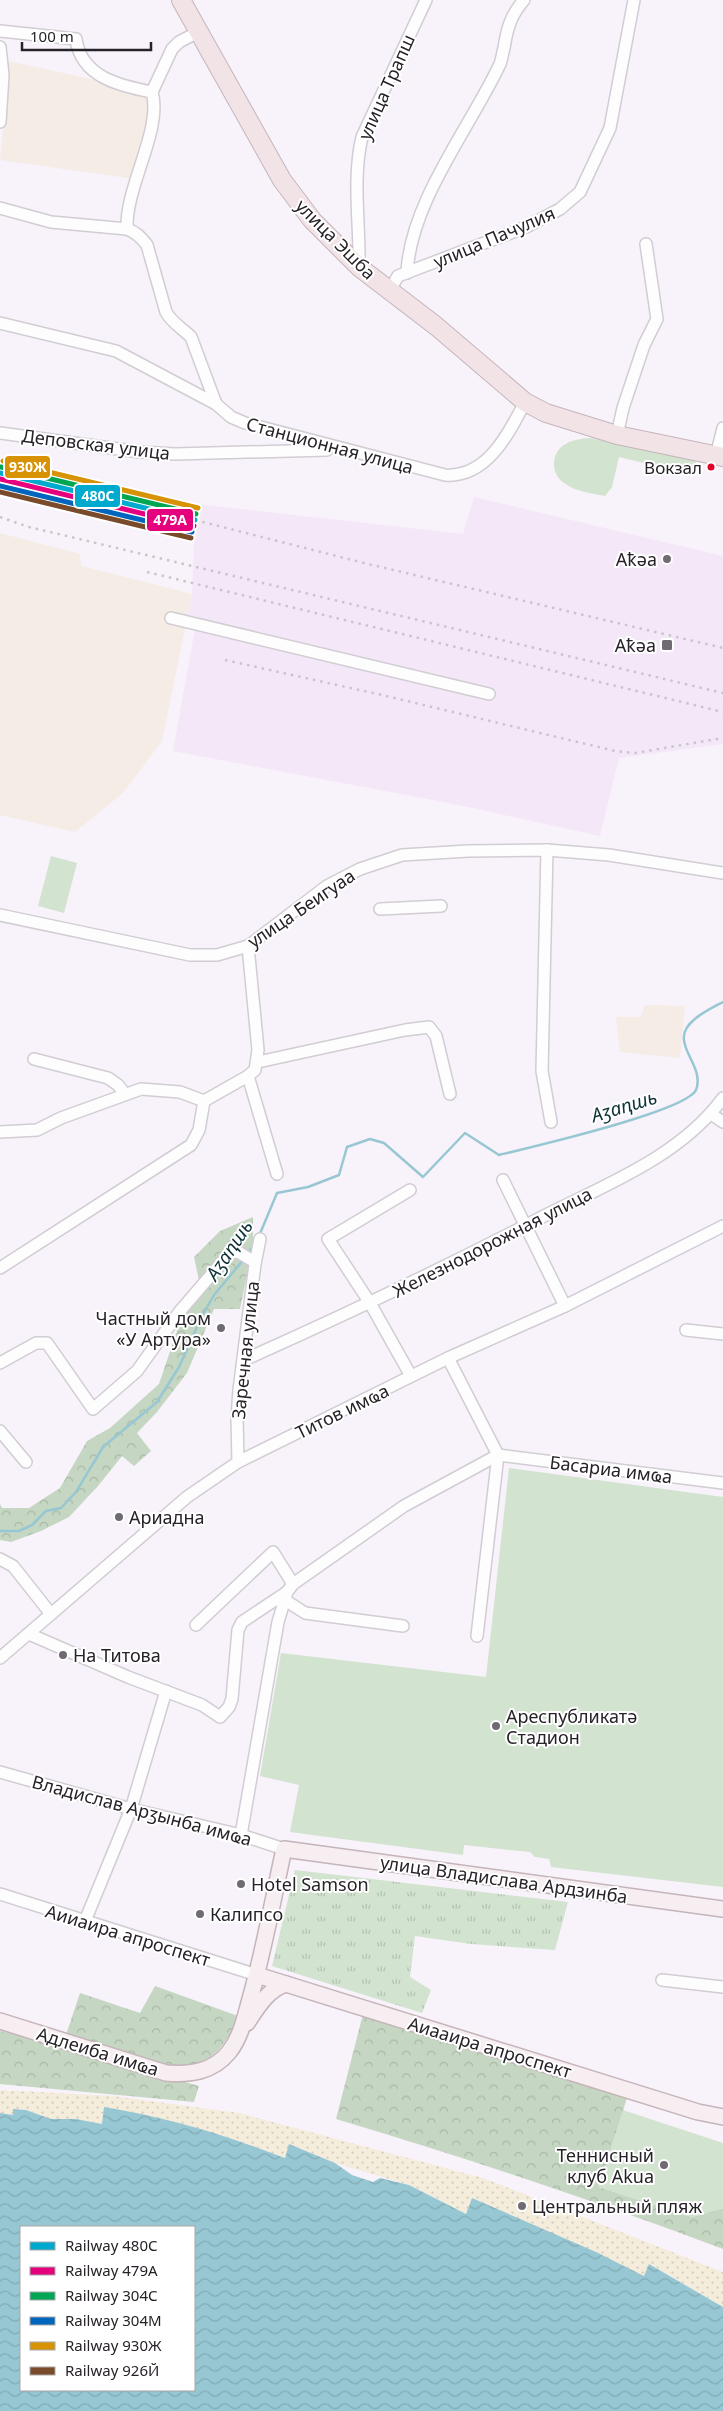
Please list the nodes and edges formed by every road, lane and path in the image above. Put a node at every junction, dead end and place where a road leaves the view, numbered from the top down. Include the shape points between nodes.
1 (426, 0) edge
2 (524, 0) edge
3 (634, 0) edge
4 (188, 4) edge
5 (0, 31) edge
6 (198, 32) junction
7 (0, 47) edge
8 (152, 92) junction
9 (0, 122) edge
10 (0, 208) edge
11 (127, 229) junction
12 (646, 244) dead end
13 (359, 267) junction
14 (407, 273) junction
15 (390, 290) junction
16 (0, 323) edge
17 (526, 402) junction
18 (216, 404) junction
19 (723, 428) edge
20 (0, 433) edge
21 (618, 435) junction
22 (342, 449) junction
23 (720, 457) edge
24 (171, 618) dead end
25 (488, 694) dead end
26 (548, 850) junction
27 (723, 873) edge
28 (441, 906) dead end
29 (380, 909) dead end
30 (0, 915) edge
31 (248, 946) junction
32 (34, 1059) dead end
33 (258, 1062) junction
34 (248, 1076) junction
35 (125, 1094) junction
36 (450, 1094) dead end
37 (723, 1098) edge
38 (204, 1101) junction
39 (711, 1114) junction
40 (551, 1122) dead end
41 (723, 1122) edge
42 (0, 1132) edge
43 (277, 1174) dead end
44 (503, 1180) dead end
45 (410, 1190) dead end
46 (526, 1226) junction
47 (723, 1226) edge
48 (260, 1238) dead end
49 (249, 1259) junction
50 (0, 1268) edge
51 (370, 1303) junction
52 (565, 1306) junction
53 (686, 1330) dead end
54 (723, 1334) edge
55 (448, 1358) junction
56 (244, 1360) junction
57 (0, 1363) edge
58 (411, 1376) junction
59 (0, 1431) edge
60 (498, 1455) junction
61 (26, 1462) dead end
62 (238, 1462) junction
63 (723, 1483) edge
64 (0, 1559) edge
65 (288, 1592) junction
66 (52, 1614) junction
67 (196, 1625) dead end
68 (403, 1626) dead end
69 (29, 1634) junction
70 (477, 1636) dead end
71 (0, 1658) edge
72 (166, 1691) junction
73 (0, 1772) edge
74 (131, 1808) junction
75 (241, 1835) junction
76 (284, 1849) junction
77 (0, 1894) edge
78 (723, 1909) edge
79 (85, 1921) junction
80 (256, 1975) junction
81 (662, 1980) dead end
82 (286, 1984) junction
83 (723, 1987) edge
84 (0, 2021) edge
85 (240, 2032) junction
86 (723, 2117) edge

1 - 13 street, улица Трапш via 362,137 356,215 360,238
2 - 14 street via 512,15 500,64 420,215 412,236
3 - 14 street, улица Пачулия via 610,128 580,192 560,210 526,227
4 - 6 highway, улица Эшба
5 - 8 street via 76,39 82,58 106,80 119,86
6 - 8 street via 172,49
6 - 13 highway, улица Эшба via 292,195
7 - 9 street via 3,76
8 - 11 street via 156,105 128,206
10 - 11 street via 51,222
11 - 18 street via 135,232 147,245 166,312 172,322 191,337
12 - 21 street via 657,319 644,346 623,408
13 - 15 highway, улица Эшба
14 - 15 street, улица Пачулия via 398,276
15 - 17 highway, улица Эшба
16 - 18 street, Станционная улица via 116,351
17 - 21 highway, улица Эшба via 546,413
17 - 22 street, Станционная улица via 502,444 470,470 454,476
18 - 22 street, Станционная улица via 231,417 245,422
19 - 23 street
20 - 22 street, Деповская улица via 149,452
21 - 23 highway, улица Эшба
24 - 25 street
26 - 27 street, улица Беигуаа via 609,855
26 - 31 street, улица Беигуаа via 428,852 360,869 327,886
26 - 40 street via 542,1071
28 - 29 street
30 - 31 street, улица Беигуаа via 190,955 217,955
31 - 33 street
32 - 35 street via 108,1078
33 - 34 street
33 - 36 street via 429,1027 436,1036
34 - 38 street
34 - 43 street
35 - 38 street via 141,1089 158,1089 180,1092
35 - 42 street via 37,1130
37 - 39 street, Железнодорожная улица
38 - 50 street via 199,1130 191,1145
39 - 41 street
39 - 46 street, Железнодорожная улица via 656,1159
44 - 46 street
45 - 51 street via 328,1239
46 - 51 street, Железнодорожная улица
46 - 52 street
47 - 52 street, Титов имҩа
48 - 49 street, Заречная улица
49 - 56 street, Заречная улица
49 - 57 street via 230,1253 180,1311 137,1371 93,1409 47,1343 36,1343
51 - 56 street, Железнодорожная улица
51 - 58 street
52 - 55 street, Титов имҩа
53 - 54 street
55 - 58 street, Титов имҩа
55 - 60 street
56 - 62 street, Заречная улица via 237,1418
58 - 62 street, Титов имҩа
59 - 61 street
60 - 63 street, Басариа имҩа
60 - 65 street via 404,1506
60 - 70 street
62 - 66 street, Титов имҩа via 187,1497
64 - 66 street via 13,1566
65 - 67 street via 273,1552
65 - 68 street via 305,1613
65 - 72 street via 242,1622 238,1630 232,1699 220,1717 202,1705
65 - 75 street via 278,1622
66 - 69 street, Титов имҩа
69 - 71 street, Титов имҩа
69 - 72 street
72 - 74 street
73 - 74 street, Владислав Арӡынба имҩа
74 - 75 street, Владислав Арӡынба имҩа
74 - 79 street
75 - 76 street, Владислав Арӡынба имҩа
76 - 78 main road, улица Владислава Ардзинба
76 - 80 main road, Адлеиба имҩа
77 - 79 street, Аииаира апроспект
79 - 80 street, Аииаира апроспект
80 - 82 main road, Аиааира апроспект
80 - 85 main road, Адлеиба имҩа
81 - 83 street
82 - 85 main road via 268,1994
82 - 86 main road, Аиааира апроспект
84 - 85 main road, Адлеиба имҩа via 150,2069 178,2074 211,2068 228,2054

